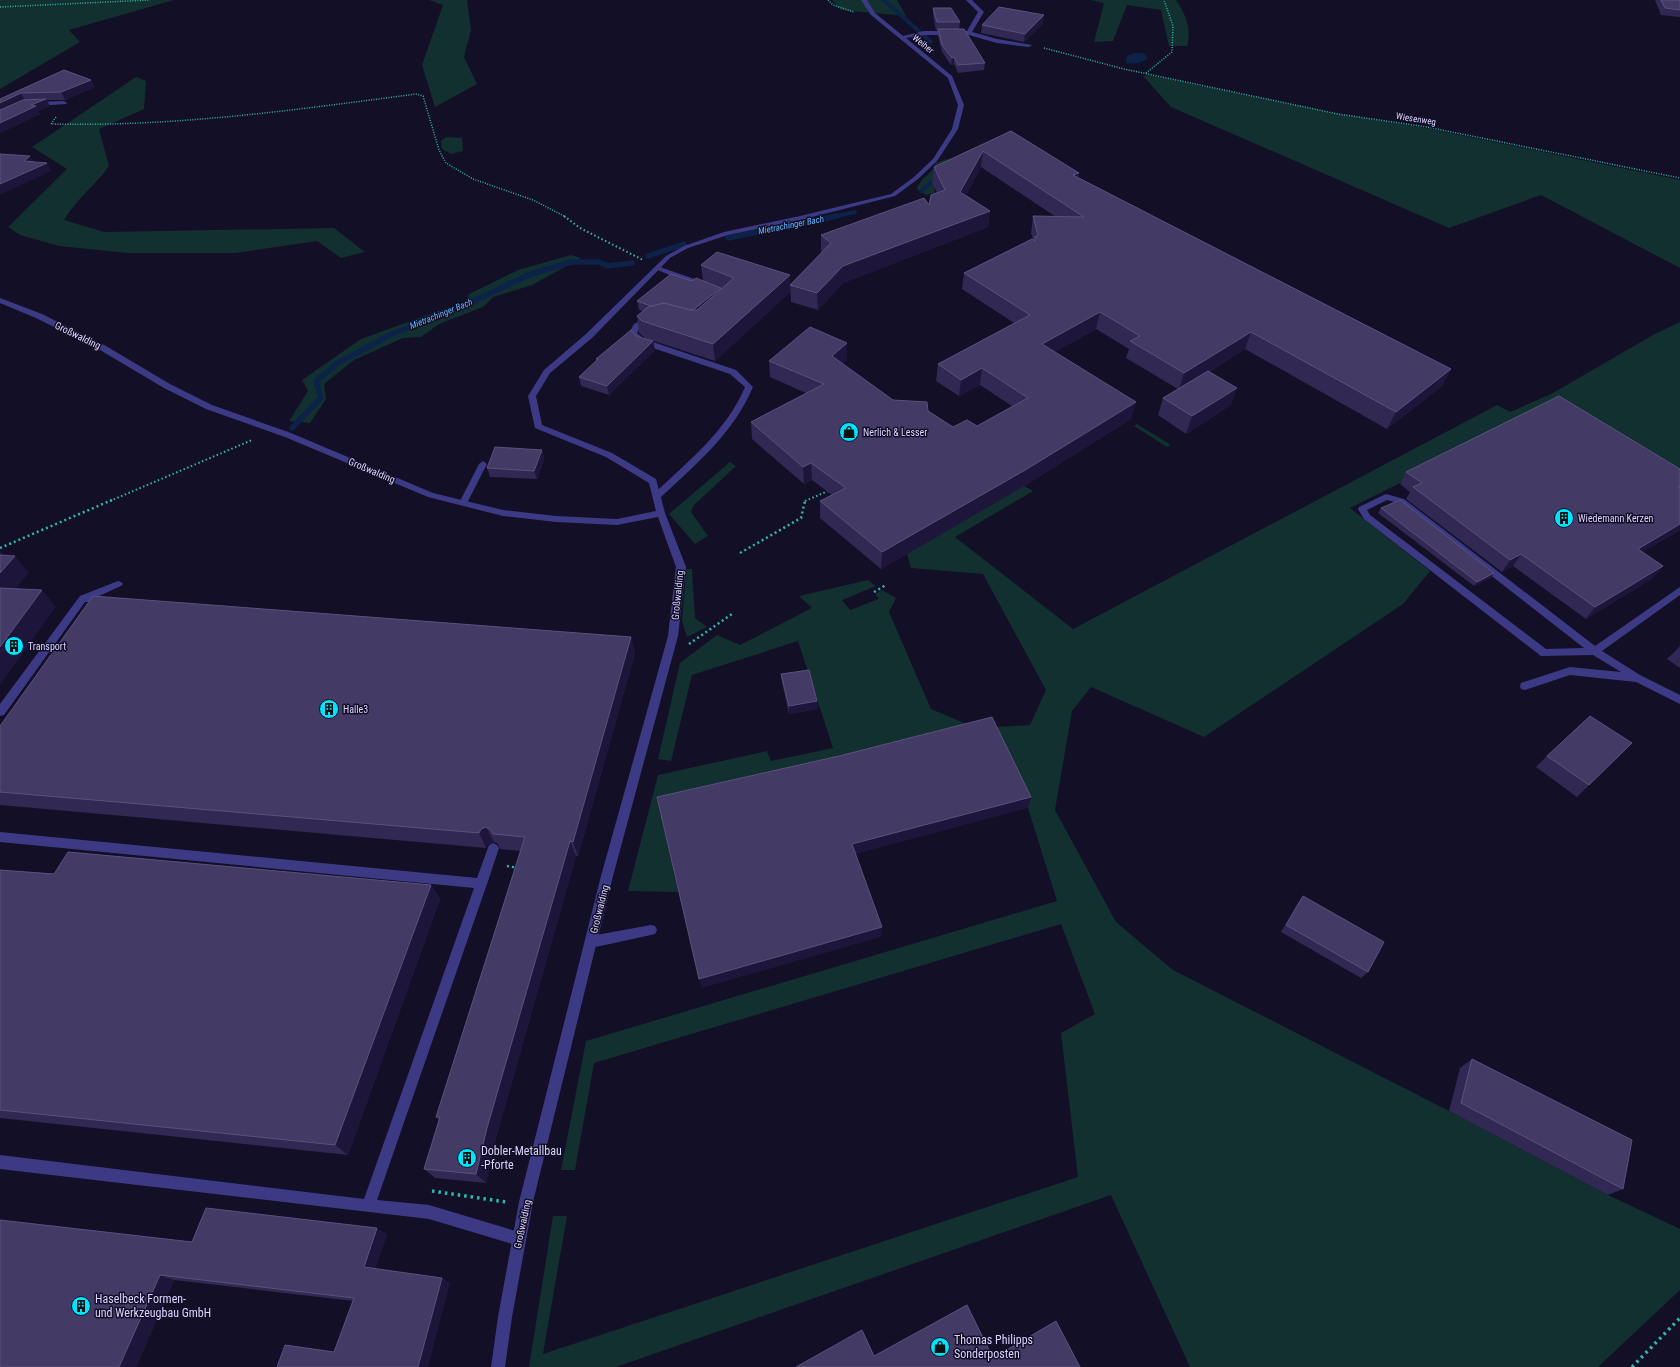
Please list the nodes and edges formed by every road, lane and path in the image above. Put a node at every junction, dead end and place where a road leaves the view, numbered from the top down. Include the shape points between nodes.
1 (150, 0) edge
2 (828, 0) edge
3 (864, 0) edge
4 (969, 0) edge
5 (1164, 0) edge
6 (0, 7) edge
7 (873, 14) junction
8 (969, 33) junction
9 (902, 38) junction
10 (1029, 45) joint
11 (1145, 74) junction
12 (64, 103) joint
13 (26, 104) edge
14 (1680, 178) edge
15 (657, 268) junction
16 (708, 287) edge
17 (0, 300) edge
18 (657, 318) edge
19 (275, 430) junction
20 (483, 464) dead end
21 (828, 491) edge
22 (657, 496) junction
23 (463, 503) junction
24 (661, 513) junction
25 (0, 548) edge
26 (740, 553) dead end
27 (118, 584) dead end
28 (886, 585) dead end
29 (1680, 590) edge
30 (874, 592) dead end
31 (83, 598) junction
32 (113, 601) edge
33 (732, 614) dead end
34 (690, 643) dead end
35 (1595, 651) junction
36 (1638, 678) junction
37 (1525, 686) dead end
38 (1680, 700) edge
39 (0, 712) edge
40 (0, 837) edge
41 (493, 848) edge
42 (481, 884) junction
43 (651, 930) dead end
44 (591, 942) junction
45 (0, 1162) edge
46 (429, 1191) edge
47 (526, 1202) junction
48 (368, 1206) junction
49 (518, 1239) junction
50 (1680, 1318) edge
51 (498, 1367) edge
52 (1632, 1367) edge

1 - 6 path
2 - 7 path via 842,10
3 - 7 street
4 - 8 street via 981,12
5 - 11 path via 1173,26 1172,52
7 - 9 street
8 - 9 street, Weiher via 924,33
8 - 10 street, Weiher via 997,41
9 - 15 street, Weiher via 950,77 961,105 955,129 935,160 916,178 893,195 726,233 686,247 668,257
10 - 11 path, Wiesenweg
11 - 14 path, Wiesenweg via 1338,114 1427,127
12 - 13 street
12 - 15 path via 51,124 132,125 199,121 416,94 424,96 439,150 446,163 473,179 561,212 580,228
15 - 16 street
15 - 22 street, Weiher via 589,336 547,372 532,396 538,426 609,455 653,481
17 - 19 street, Großwalding via 103,348 167,386 209,407
18 - 22 street via 637,326 633,333 640,341 733,372 749,388 744,403 712,443
19 - 23 street, Großwalding via 431,495
19 - 25 path
20 - 23 street
21 - 26 path via 805,501 801,518
22 - 24 street
23 - 24 street, Großwalding via 503,513 556,519 617,522
24 - 44 street, Großwalding via 680,567 673,636
27 - 31 street
28 - 30 path
29 - 35 street
31 - 32 street
31 - 39 street
33 - 34 path
35 - 35 street via 1401,502 1386,497 1362,509 1367,517 1544,653
35 - 36 street
36 - 37 street via 1570,671
36 - 38 street
40 - 42 street
41 - 42 street
42 - 48 street
43 - 44 street
44 - 47 street, Großwalding
45 - 48 street
46 - 47 path via 503,1202
47 - 49 street, Großwalding
48 - 49 street via 429,1212
49 - 51 street, Großwalding
50 - 52 path

